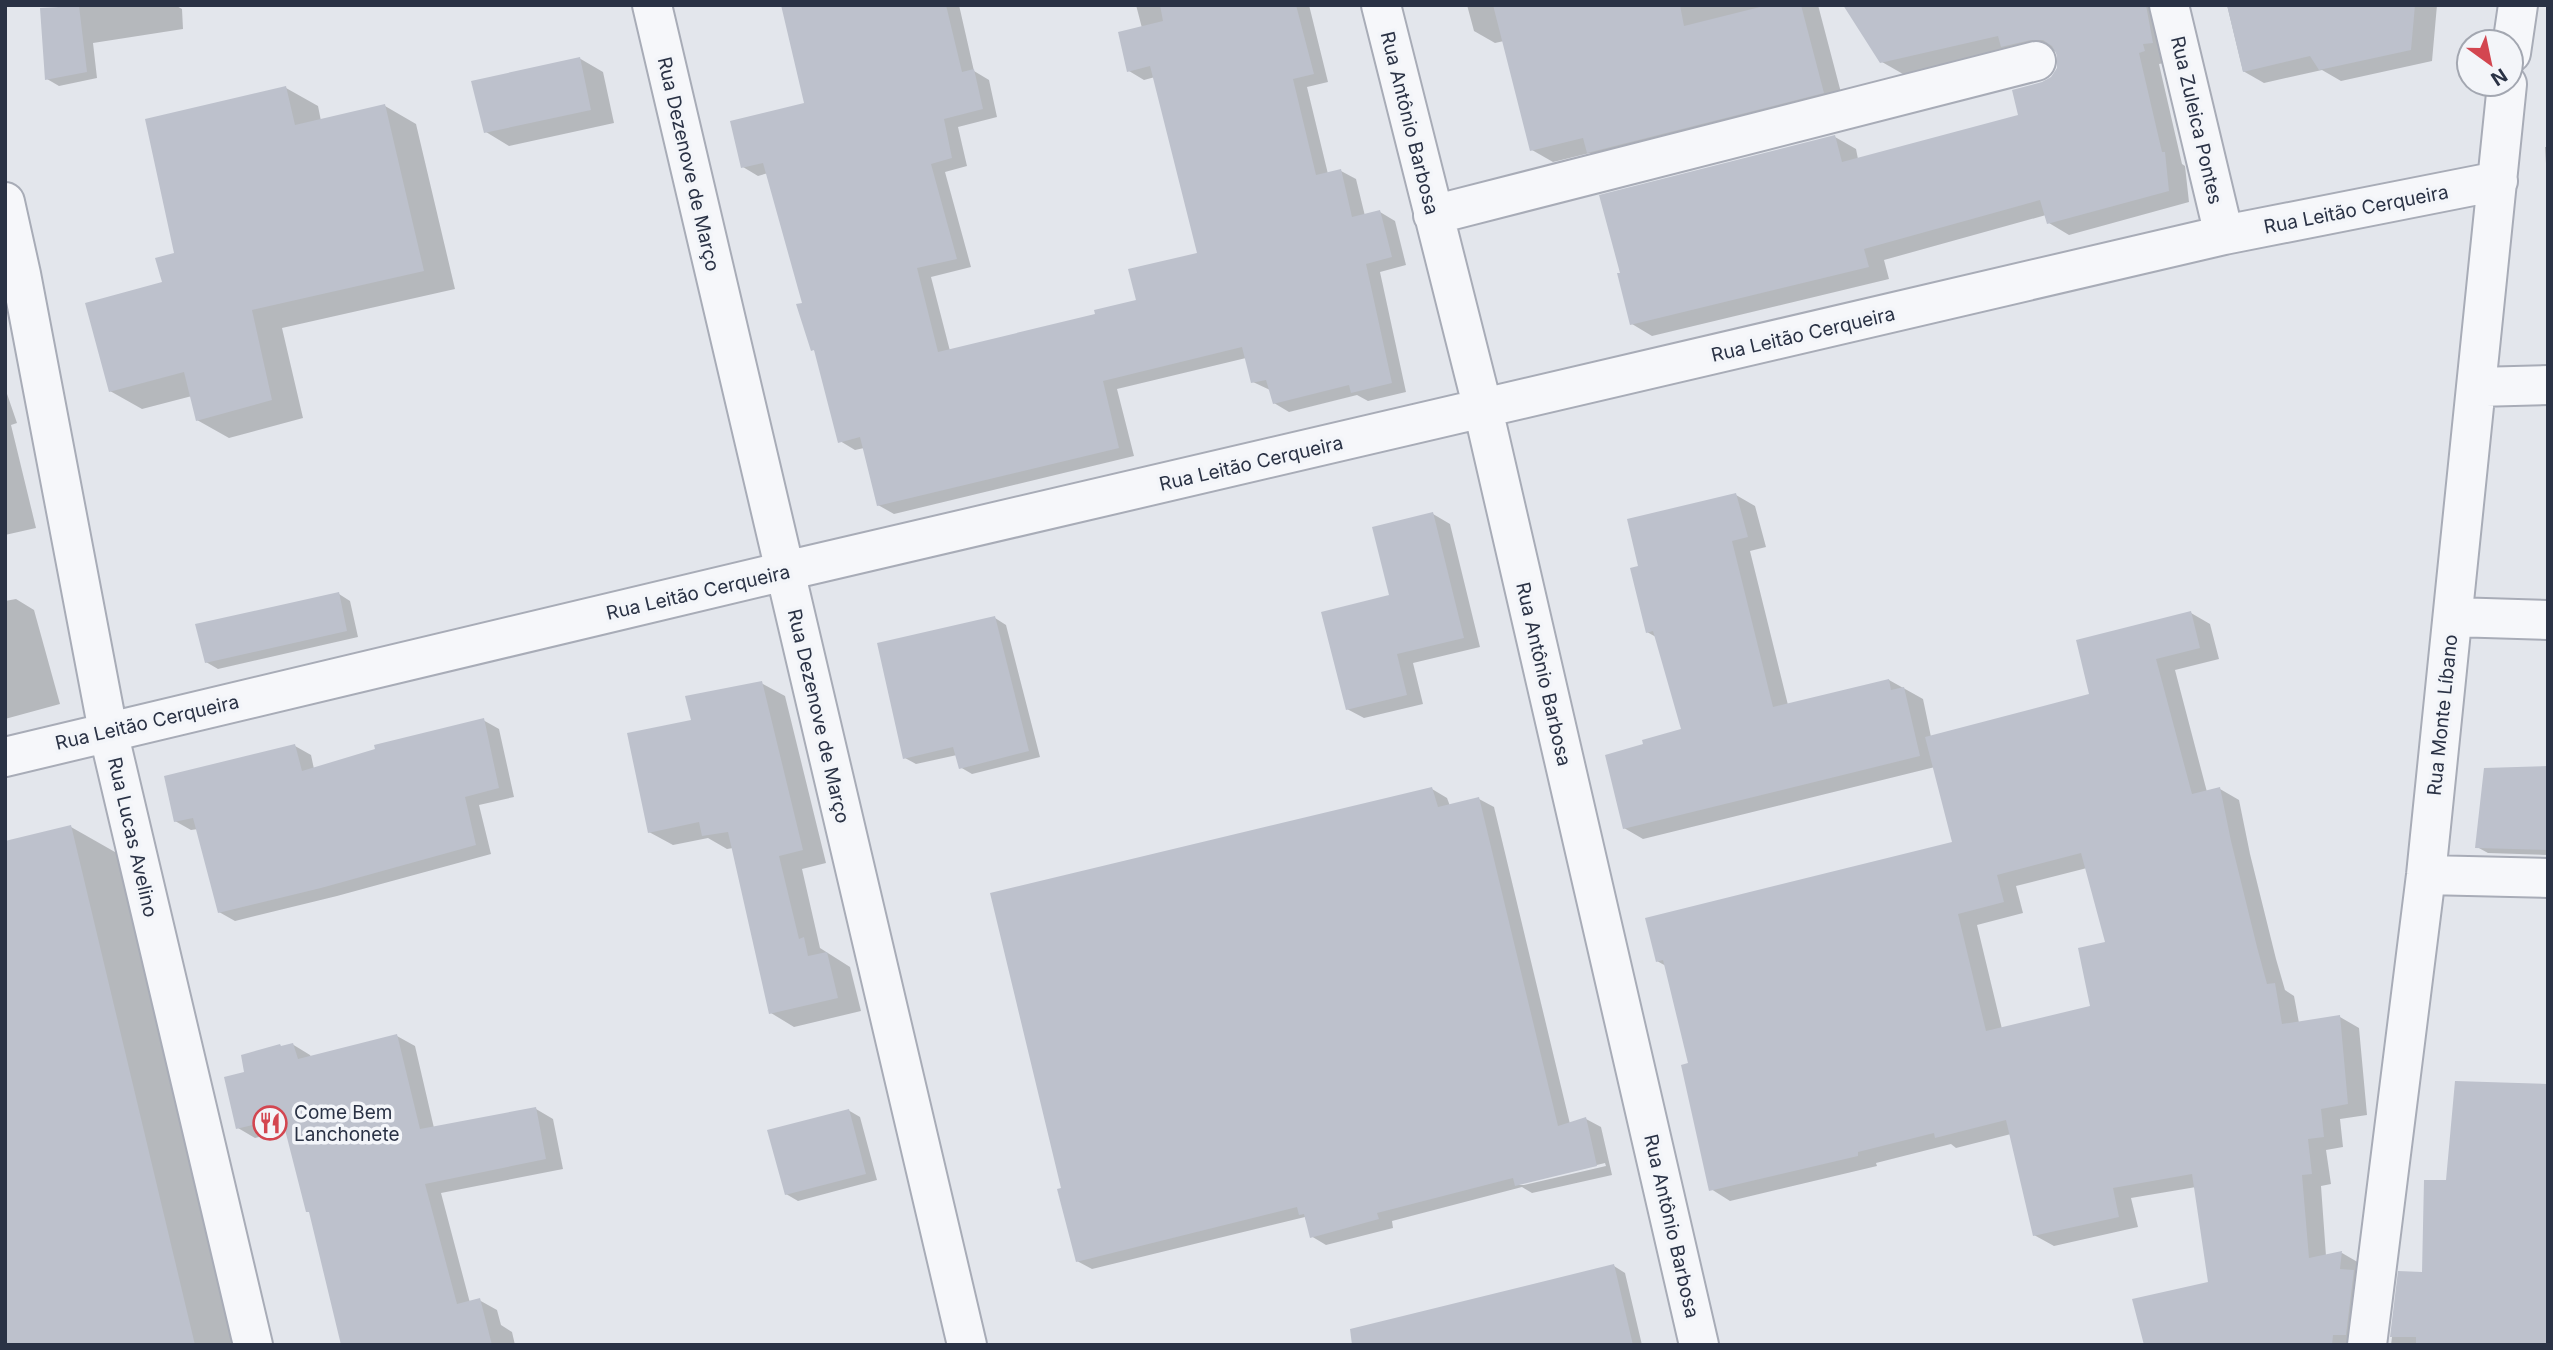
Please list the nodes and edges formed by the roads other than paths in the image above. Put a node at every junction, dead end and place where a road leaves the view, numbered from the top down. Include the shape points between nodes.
1 (652, 5) edge
2 (1381, 5) edge
3 (2169, 5) edge
4 (2518, 5) edge
5 (2515, 28) edge
6 (2036, 61) dead end
7 (2506, 98) edge
8 (2498, 181) junction
9 (5, 202) edge
10 (1433, 215) junction
11 (2224, 235) junction
12 (13, 276) edge
13 (2548, 385) edge
14 (2477, 387) junction
15 (1483, 409) junction
16 (785, 571) junction
17 (2453, 617) junction
18 (2548, 620) edge
19 (108, 732) junction
20 (5, 757) edge
21 (2426, 875) junction
22 (2548, 878) edge
23 (253, 1345) edge
24 (967, 1345) edge
25 (1699, 1345) edge
26 (2367, 1345) edge

1 - 16 street, Rua Dezenove de Março
2 - 10 street, Rua Antônio Barbosa
3 - 11 street, Rua Zuleica Pontes
4 - 5 street
6 - 10 street
7 - 8 street, Rua Monte Líbano
8 - 11 street, Rua Leitão Cerqueira
8 - 14 street, Rua Monte Líbano
9 - 12 street, Rua Lucas Avelino
10 - 15 street, Rua Antônio Barbosa
11 - 15 street, Rua Leitão Cerqueira
12 - 19 street, Rua Lucas Avelino
13 - 14 street
14 - 17 street, Rua Monte Líbano
15 - 16 street, Rua Leitão Cerqueira
15 - 25 street, Rua Antônio Barbosa
16 - 19 street, Rua Leitão Cerqueira
16 - 24 street, Rua Dezenove de Março
17 - 18 street
17 - 21 street, Rua Monte Líbano
19 - 20 street, Rua Leitão Cerqueira
19 - 23 street, Rua Lucas Avelino
21 - 22 street
21 - 26 street, Rua Monte Líbano

